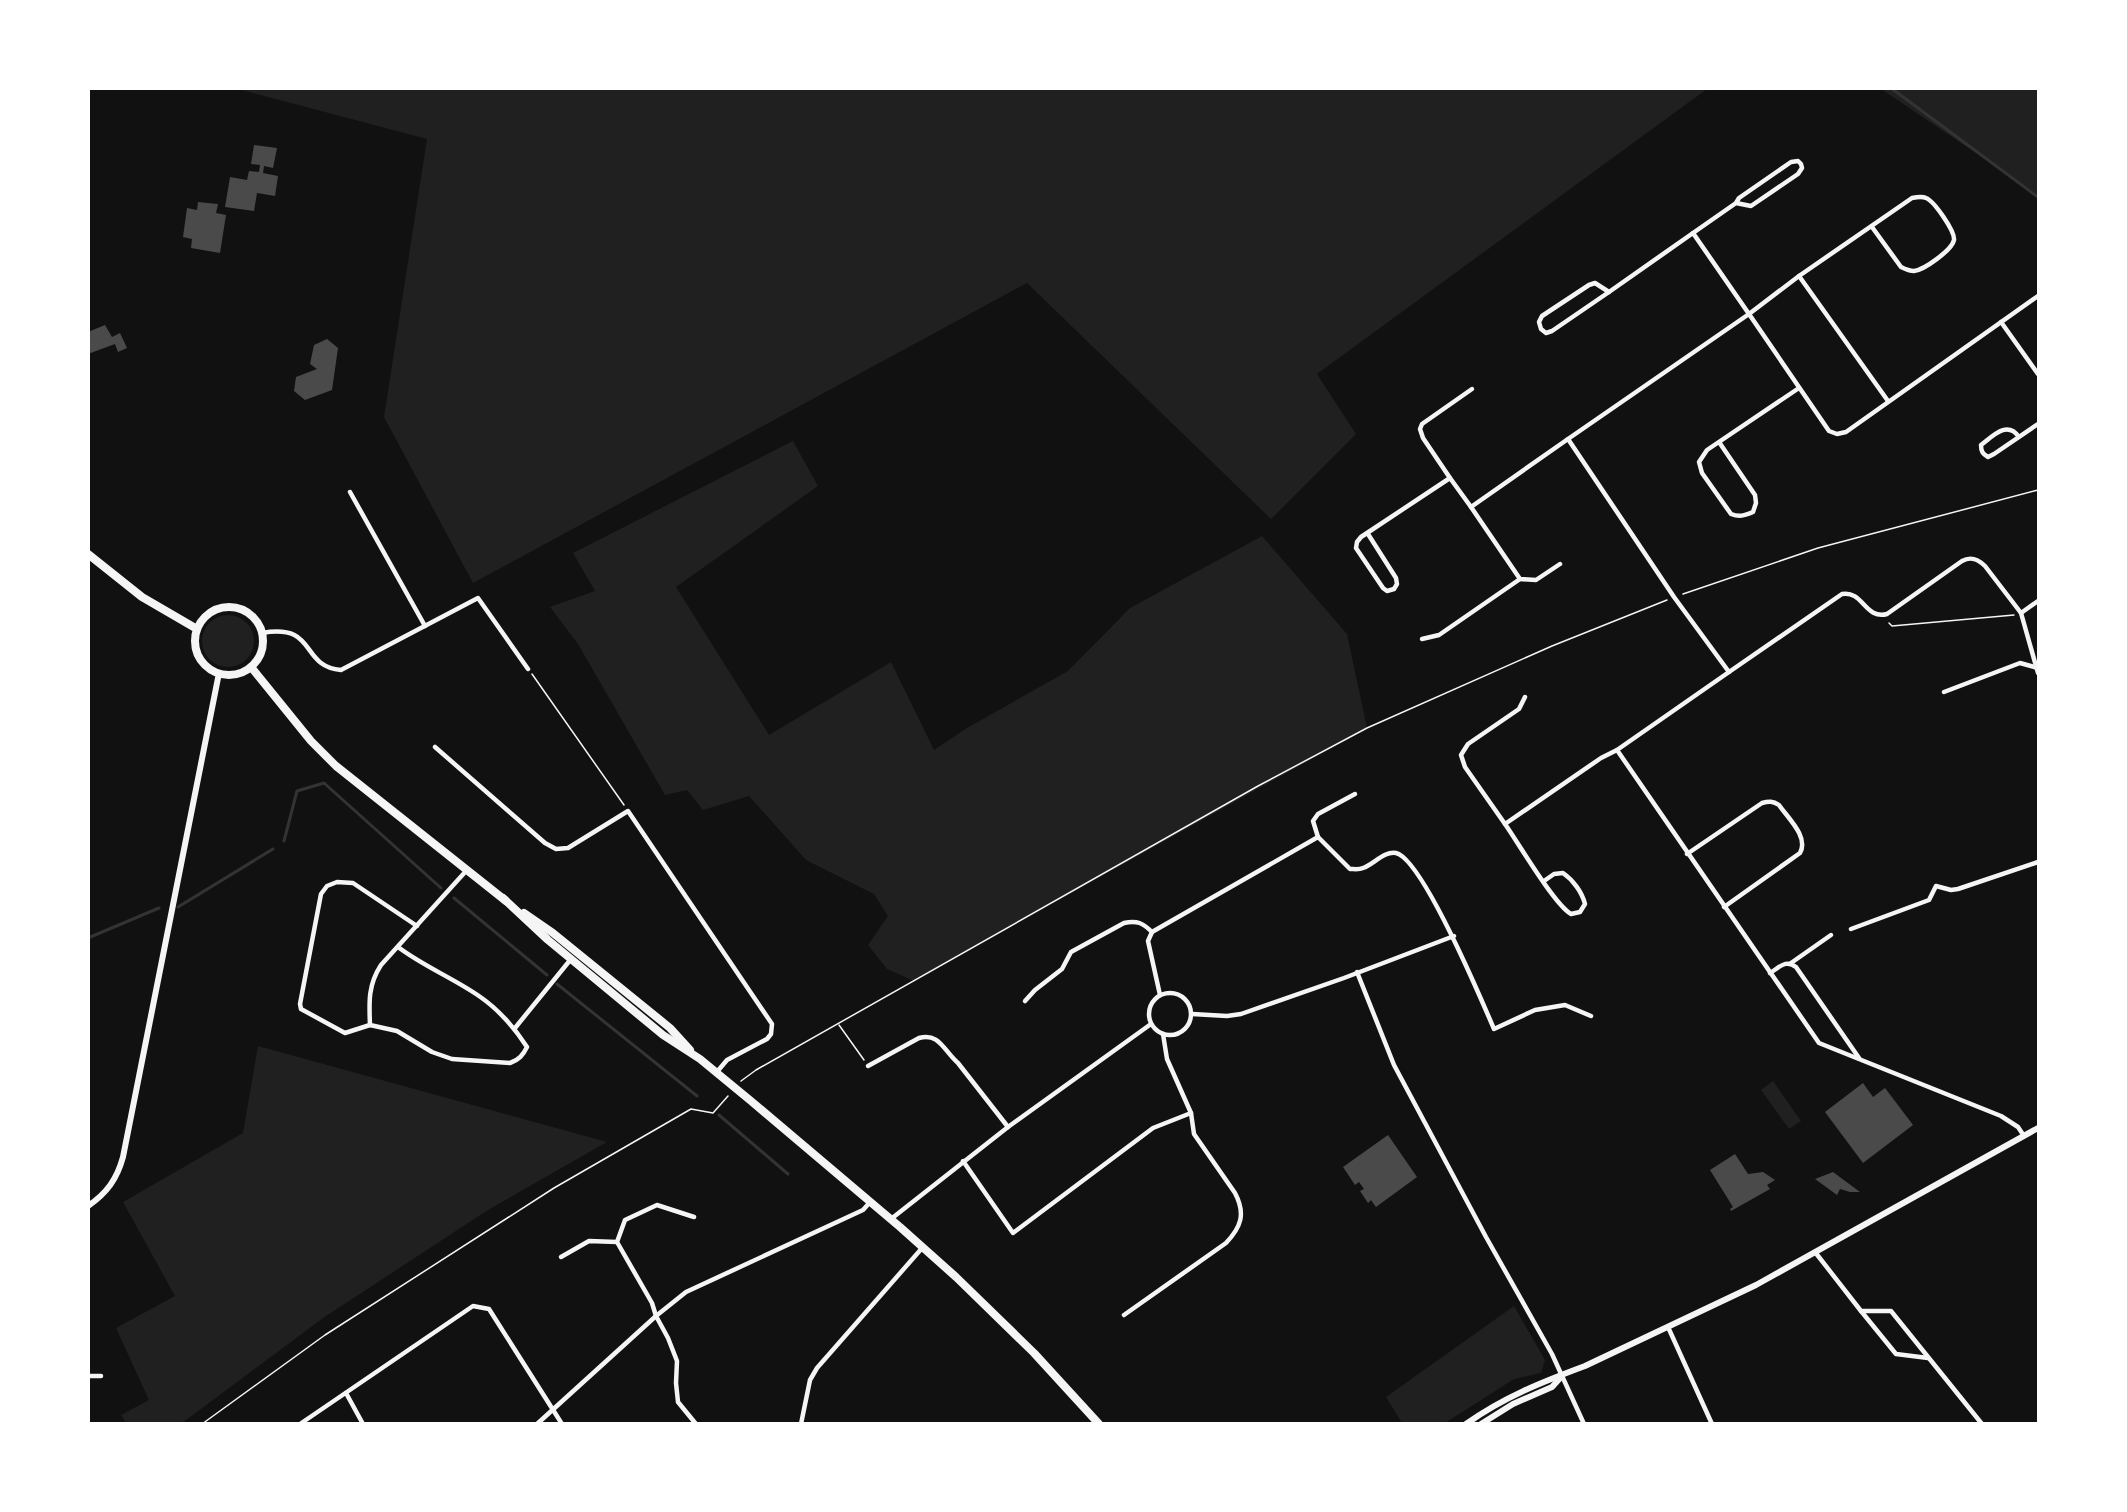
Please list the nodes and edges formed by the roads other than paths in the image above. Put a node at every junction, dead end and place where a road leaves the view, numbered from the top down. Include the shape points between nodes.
1 (1736, 203) junction
2 (1872, 227) junction
3 (1693, 233) junction
4 (1799, 276) junction
5 (1609, 292) junction
6 (2038, 296) edge
7 (1749, 314) junction
8 (2001, 322) junction
9 (2038, 374) edge
10 (1799, 388) junction
11 (1472, 389) dead end
12 (1888, 401) junction
13 (2038, 424) edge
14 (2019, 437) junction
15 (1568, 440) junction
16 (1719, 442) junction
17 (1450, 478) junction
18 (350, 492) dead end
19 (1471, 507) junction
20 (1368, 534) junction
21 (88, 554) edge
22 (1560, 564) dead end
23 (1520, 579) junction
24 (2038, 601) edge
25 (2021, 613) junction
26 (425, 626) junction
27 (196, 629) junction
28 (262, 633) junction
29 (1422, 639) dead end
30 (250, 667) junction
31 (528, 669) road end
32 (2038, 669) edge
33 (1729, 672) junction
34 (219, 674) junction
35 (1944, 692) dead end
36 (1525, 697) dead end
37 (435, 747) dead end
38 (1617, 750) junction
39 (1355, 794) dead end
40 (1505, 824) junction
41 (1318, 837) junction
42 (1687, 854) junction
43 (2038, 862) edge
44 (466, 871) junction
45 (1544, 881) junction
46 (502, 898) junction
47 (1724, 907) junction
48 (417, 926) junction
49 (1851, 929) dead end
50 (1152, 932) junction
51 (1830, 935) dead end
52 (1454, 936) junction
53 (398, 947) junction
54 (571, 959) junction
55 (1791, 963) junction
56 (1357, 972) junction
57 (1770, 973) junction
58 (1160, 995) junction
59 (1025, 1001) dead end
60 (1192, 1014) junction
61 (1591, 1016) dead end
62 (1151, 1024) junction
63 (370, 1025) junction
64 (515, 1029) junction
65 (1163, 1034) junction
66 (700, 1059) junction
67 (1859, 1059) junction
68 (868, 1066) road end
69 (716, 1073) junction
70 (1191, 1113) junction
71 (1008, 1126) junction
72 (2038, 1128) edge
73 (2024, 1136) junction
74 (963, 1161) junction
75 (871, 1202) junction
76 (88, 1206) edge
77 (694, 1217) dead end
78 (891, 1219) junction
79 (617, 1242) junction
80 (923, 1247) junction
81 (1815, 1252) junction
82 (561, 1257) dead end
83 (1862, 1311) junction
84 (1124, 1315) dead end
85 (656, 1316) junction
86 (1668, 1327) junction
87 (1929, 1358) junction
88 (88, 1376) edge
89 (101, 1376) dead end
90 (1563, 1376) junction
91 (346, 1392) junction
92 (553, 1409) junction
93 (300, 1424) edge
94 (363, 1424) edge
95 (537, 1424) edge
96 (562, 1424) edge
97 (696, 1424) edge
98 (801, 1424) edge
99 (1099, 1424) edge
100 (1466, 1424) edge
101 (1481, 1424) edge
102 (1584, 1424) edge
103 (1712, 1424) edge
104 (1982, 1424) edge

1 - 1 street via 1791,162 1801,164 1798,174 1751,206
1 - 3 street
2 - 2 street via 1907,270 1923,268 1947,251 1954,239 1953,231 1926,197 1912,198
2 - 4 street
3 - 5 street
3 - 7 street
4 - 7 street
4 - 12 street
5 - 5 street via 1552,331 1546,333 1541,329 1542,316 1588,285 1595,283
6 - 8 street
7 - 10 street
7 - 15 street
8 - 9 street
8 - 12 street
10 - 12 street via 1829,431 1838,434
10 - 16 street
11 - 17 street via 1422,423 1420,429
13 - 14 street
14 - 14 street via 1988,457 1981,450 1981,445 2001,430 2007,428
15 - 19 street
15 - 33 street
16 - 16 street via 1707,450 1699,467 1731,513 1745,516 1753,512 1755,495
17 - 19 street
17 - 20 street
18 - 26 street
19 - 23 street
20 - 20 street via 1357,542 1356,548 1383,588 1394,590 1396,578
21 - 27 main road via 142,597
22 - 23 street via 1536,580
23 - 29 street via 1439,635
24 - 25 street
25 - 32 street
25 - 33 street via 1985,566 1970,558 1880,616 1868,610 1854,594 1842,594
26 - 28 street via 341,670 330,669 316,660 291,632
26 - 31 street via 478,598
27 - 28 main road via 208,614 227,607 249,614
27 - 34 main road via 194,640 201,661
28 - 30 main road via 261,651
30 - 34 main road via 230,675
30 - 44 main road via 336,766
32 - 35 street via 2020,663
33 - 38 street
34 - 76 street via 123,1157 109,1188
36 - 40 street via 1519,710 1468,744 1461,755 1465,767
37 - 69 street via 555,849 568,848 628,811 772,1024 767,1039 727,1060
38 - 40 street
38 - 42 street
39 - 41 street via 1318,814 1313,821
40 - 45 street
41 - 50 street
41 - 52 street via 1350,868 1361,869 1387,854 1397,853 1410,862
42 - 47 street
42 - 47 street via 1762,803 1773,801 1779,805 1802,838 1800,854
43 - 49 street via 1958,890 1936,886 1929,900
44 - 46 main road
44 - 48 street
45 - 45 street via 1564,910 1571,914 1580,912 1585,904 1571,879 1563,873
46 - 54 main road
46 - 66 main road via 616,984 670,1028
47 - 57 street
48 - 53 street
48 - 63 street via 353,883 337,882 321,894 302,1010 345,1033
50 - 58 street via 1148,941
50 - 59 street via 1142,923 1132,921 1071,951 1062,969
51 - 55 street
52 - 56 street
52 - 61 street via 1494,1029 1535,1010 1565,1005
53 - 63 street via 381,965 371,984
53 - 64 street via 480,997
54 - 64 street
54 - 66 main road via 663,1035
55 - 57 street
55 - 67 street
56 - 60 street via 1241,1014
56 - 90 street via 1394,1065
57 - 67 street via 1819,1042
58 - 60 street via 1182,996
58 - 62 street via 1149,1010
60 - 65 street via 1189,1025 1180,1033
62 - 65 street
62 - 71 street
63 - 64 street via 397,1031 452,1059 510,1064 527,1047
65 - 70 street via 1167,1059
66 - 69 main road
67 - 73 street via 2001,1116
68 - 71 street via 920,1038 936,1038
69 - 75 main road
70 - 74 street via 1153,1128 1013,1233
70 - 84 street via 1194,1134 1240,1203 1238,1231 1226,1244
71 - 74 street
72 - 73 street
73 - 81 street
74 - 78 street
75 - 78 main road
75 - 85 street via 862,1210 686,1292
77 - 79 street via 657,1205 625,1220
78 - 80 main road
79 - 82 street via 589,1241
79 - 85 street
80 - 98 street via 817,1368 810,1380
80 - 99 main road via 1034,1353
81 - 83 street
81 - 86 street
83 - 87 street via 1896,1354
83 - 87 street via 1891,1311
85 - 92 street
85 - 97 street via 677,1361 678,1402
86 - 90 street
86 - 103 street
87 - 104 street
88 - 89 street
90 - 100 street via 1548,1378 1509,1396
90 - 101 street via 1552,1387
90 - 102 street
91 - 92 street via 473,1306 489,1309
91 - 93 street
91 - 94 street
92 - 95 street
92 - 96 street

